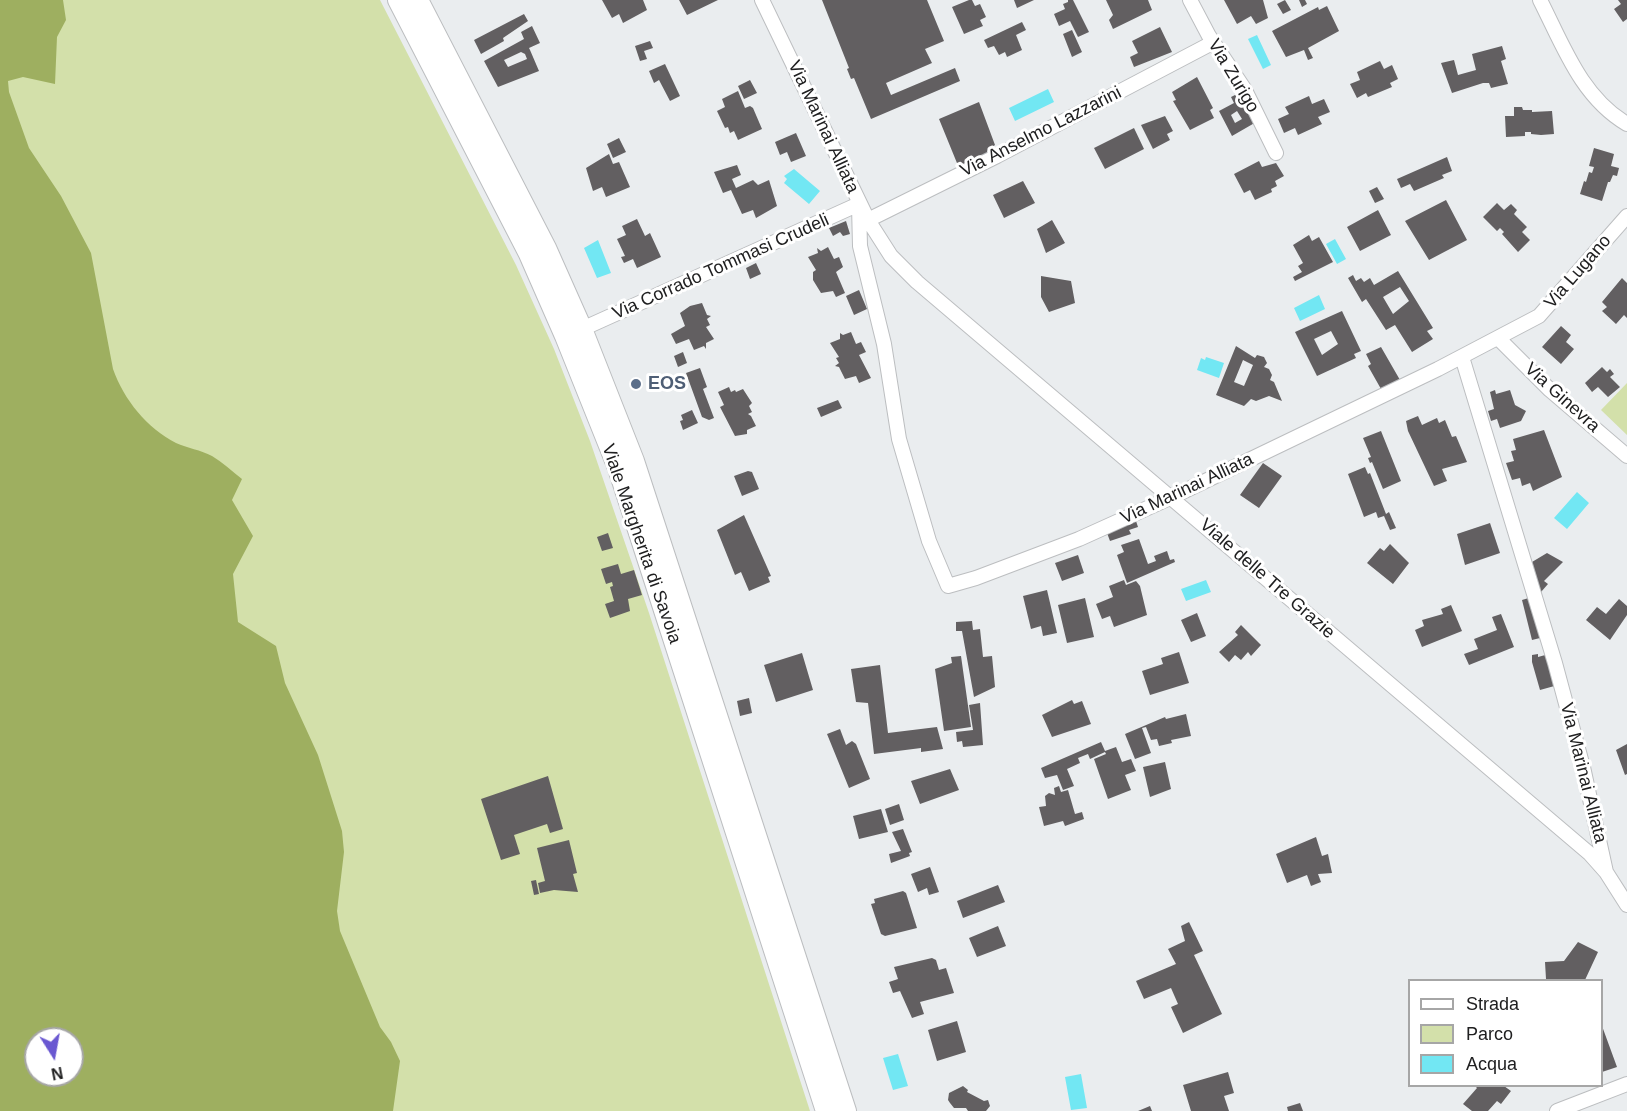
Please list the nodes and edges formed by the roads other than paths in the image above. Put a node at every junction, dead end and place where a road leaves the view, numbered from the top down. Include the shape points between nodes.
1 (398, 0) edge
2 (418, 0) edge
3 (762, 0) edge
4 (1190, 0) edge
5 (1539, 0) edge
6 (1214, 42) junction
7 (1627, 124) edge
8 (1276, 153) dead end
9 (859, 204) junction
10 (1627, 216) edge
11 (868, 220) junction
12 (582, 329) junction
13 (1498, 338) junction
14 (1462, 357) junction
15 (1627, 456) edge
16 (1172, 497) junction
17 (1606, 872) junction
18 (1627, 904) edge
19 (1627, 1084) edge
20 (826, 1111) edge
21 (846, 1111) edge
22 (1557, 1111) edge

1 - 20 street, Viale Margherita di Savoia via 529,254 618,468
2 - 12 street, Viale Margherita di Savoia via 546,248
3 - 9 street, Via Marinai Alliata
4 - 6 street, Via Zurigo
5 - 7 street via 1593,98
6 - 8 street, Via Zurigo via 1245,90
6 - 11 street, Via Anselmo Lazzarini
9 - 11 street, Viale delle Tre Grazie
9 - 12 street, Via Corrado Tommasi Crudeli
9 - 16 street, Via Marinai Alliata via 860,246 884,344 899,439 929,542 948,586 1079,539
10 - 13 street, Via Lugano via 1539,316
11 - 16 street, Viale delle Tre Grazie via 891,256 918,282
12 - 21 street, Viale Margherita di Savoia via 634,461
13 - 14 street, Via Lugano
13 - 15 street, Via Ginevra via 1550,390
14 - 16 street, Via Marinai Alliata
14 - 17 street, Via Marinai Alliata via 1555,663
16 - 17 street, Viale delle Tre Grazie via 1590,854
17 - 18 street, Via Marinai Alliata
19 - 22 street

